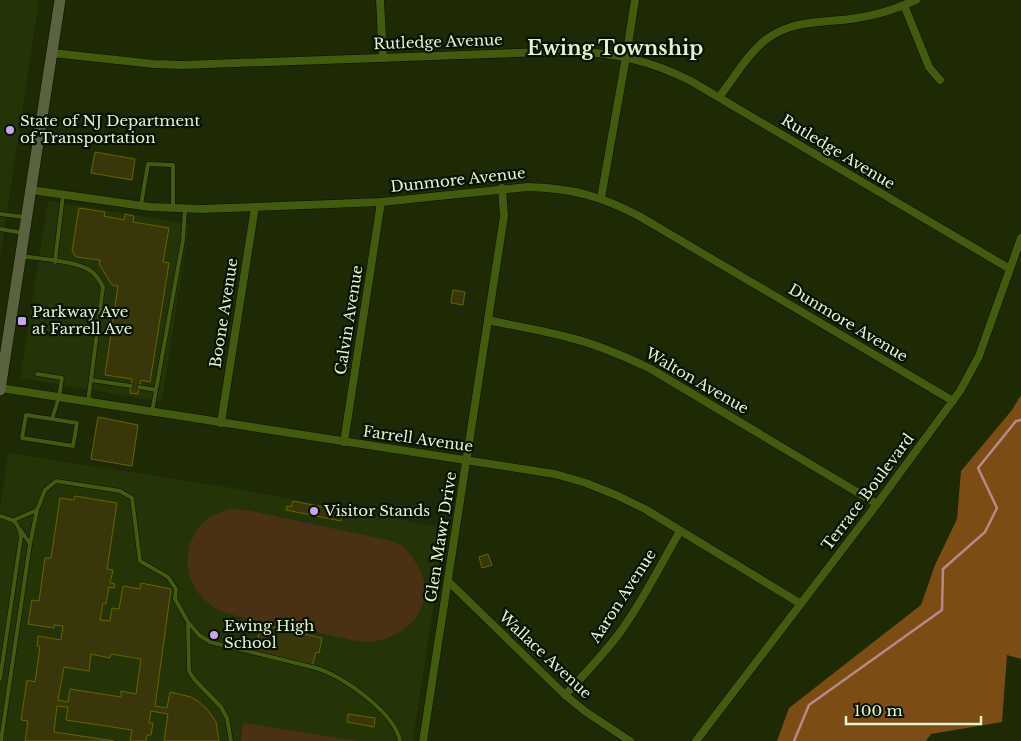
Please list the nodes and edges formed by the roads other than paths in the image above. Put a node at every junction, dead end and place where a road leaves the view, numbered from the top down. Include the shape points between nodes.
1 (60, 0) edge
2 (380, 0) edge
3 (635, 0) edge
4 (916, 0) edge
5 (904, 5) junction
6 (52, 54) junction
7 (626, 57) junction
8 (383, 58) junction
9 (940, 80) dead end
10 (719, 98) junction
11 (502, 188) junction
12 (31, 190) junction
13 (63, 194) junction
14 (601, 198) junction
15 (381, 202) junction
16 (141, 206) junction
17 (255, 207) junction
18 (173, 208) junction
19 (185, 209) junction
20 (0, 214) edge
21 (26, 218) junction
22 (0, 229) edge
23 (24, 233) junction
24 (1021, 238) edge
25 (20, 256) junction
26 (55, 262) junction
27 (1010, 269) junction
28 (488, 320) junction
29 (37, 374) dead end
30 (91, 380) junction
31 (131, 386) dead end
32 (139, 387) dead end
33 (0, 389) edge
34 (156, 390) junction
35 (59, 397) junction
36 (953, 401) junction
37 (88, 402) junction
38 (152, 412) junction
39 (52, 420) junction
40 (221, 423) junction
41 (344, 442) junction
42 (466, 460) junction
43 (877, 504) junction
44 (37, 510) junction
45 (0, 516) edge
46 (14, 520) junction
47 (20, 528) junction
48 (680, 530) junction
49 (30, 544) junction
50 (448, 581) junction
51 (801, 604) junction
52 (188, 622) junction
53 (0, 679) edge
54 (565, 696) junction
55 (1, 741) edge
56 (231, 741) edge
57 (400, 741) edge
58 (423, 741) edge
59 (630, 741) edge
60 (696, 741) edge

1 - 6 main road
2 - 8 street
3 - 7 street
4 - 5 street
5 - 9 street via 929,67
5 - 10 street via 859,18 804,23 778,32 757,48
6 - 8 street, Rutledge Avenue via 182,65
6 - 12 main road
7 - 8 street, Rutledge Avenue via 570,51
7 - 10 street, Rutledge Avenue via 670,70
7 - 14 street
10 - 27 street, Rutledge Avenue
11 - 14 street, Dunmore Avenue via 572,190
11 - 15 street, Dunmore Avenue
11 - 28 street, Glen Mawr Drive via 504,216
12 - 13 street, Dunmore Avenue
12 - 21 main road
13 - 16 street, Dunmore Avenue
13 - 26 lane
14 - 36 street, Dunmore Avenue via 639,216
15 - 17 street, Dunmore Avenue
15 - 41 street, Calvin Avenue
16 - 18 street, Dunmore Avenue
16 - 18 lane via 148,164 173,165
17 - 19 street, Dunmore Avenue
17 - 40 street, Boone Avenue
18 - 19 street, Dunmore Avenue
19 - 34 lane via 183,240
20 - 21 lane
21 - 23 main road
22 - 23 lane
23 - 25 main road
24 - 27 street, Terrace Boulevard
25 - 26 lane
25 - 33 main road
26 - 30 lane via 78,265 100,279 102,287
27 - 36 street, Terrace Boulevard via 979,356
28 - 42 street, Glen Mawr Drive
28 - 43 street, Walton Avenue via 569,337 627,357
29 - 35 lane via 62,378
30 - 31 lane
30 - 37 lane
32 - 34 lane
33 - 35 street, Farrell Avenue
34 - 38 lane
35 - 37 street, Farrell Avenue
35 - 39 lane
36 - 43 street, Terrace Boulevard
37 - 38 street, Farrell Avenue
38 - 40 street, Farrell Avenue
39 - 39 lane via 77,423 73,446 22,438 26,415
40 - 41 street, Farrell Avenue
41 - 42 street, Farrell Avenue
42 - 48 street, Farrell Avenue via 540,471 586,483 645,509
42 - 50 street, Glen Mawr Drive
43 - 51 street, Terrace Boulevard
44 - 46 lane
44 - 49 lane
44 - 52 lane via 45,490 56,481 120,491 132,498 140,560 168,577 176,589 175,599
45 - 46 lane
46 - 47 lane
47 - 49 lane
47 - 53 lane
48 - 51 street, Farrell Avenue
48 - 54 street, Aaron Avenue via 621,630 599,660
49 - 55 lane
50 - 54 street, Wallace Avenue
50 - 58 street, Glen Mawr Drive
51 - 60 street, Terrace Boulevard
52 - 56 lane via 189,671 221,707 227,718
52 - 57 lane via 210,642 326,670 377,706 399,734
54 - 59 street, Wallace Avenue

